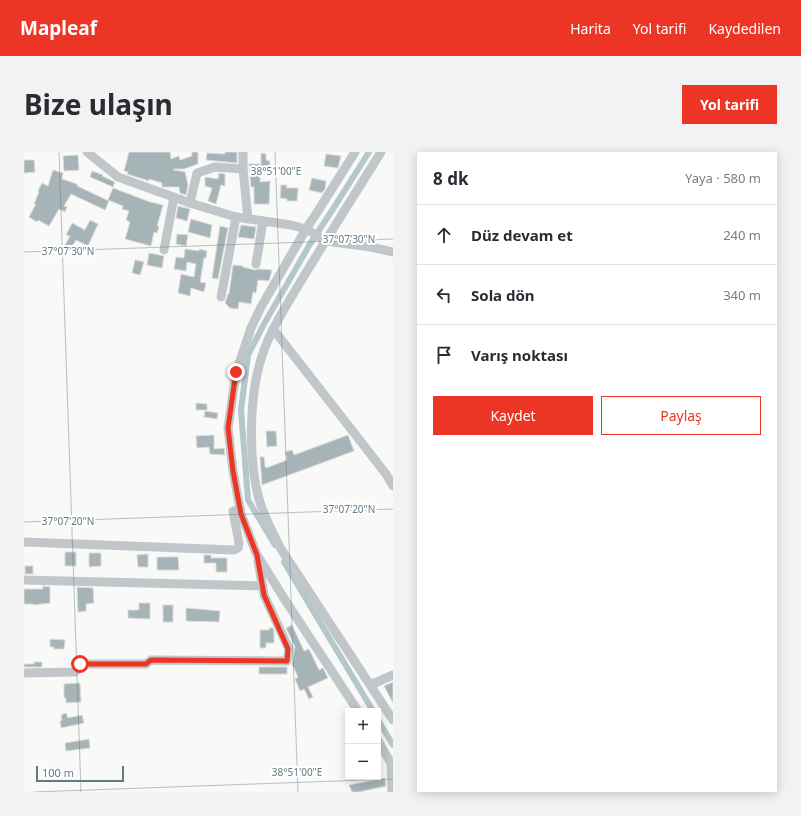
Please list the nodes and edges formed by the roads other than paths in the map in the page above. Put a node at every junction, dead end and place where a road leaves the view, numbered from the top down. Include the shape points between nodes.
1 (87, 152) edge
2 (244, 152) edge
3 (355, 152) edge
4 (381, 152) edge
5 (243, 169) junction
6 (174, 197) junction
7 (190, 204) junction
8 (236, 216) junction
9 (248, 219) junction
10 (263, 221) junction
11 (307, 230) junction
12 (326, 240) junction
13 (164, 250) dead end
14 (393, 252) edge
15 (256, 264) dead end
16 (221, 297) dead end
17 (273, 329) junction
18 (393, 486) edge
19 (240, 509) junction
20 (24, 542) edge
21 (257, 555) junction
22 (24, 580) edge
23 (263, 586) junction
24 (24, 673) edge
25 (393, 675) edge
26 (370, 685) junction
27 (356, 708) edge
28 (393, 720) edge
29 (380, 744) edge
30 (392, 792) edge

1 - 6 street via 118,177
2 - 5 street
3 - 11 street
4 - 12 street
5 - 7 street via 215,167 197,173
5 - 9 street
6 - 7 street
6 - 13 street
7 - 8 street
8 - 9 street
8 - 16 street
9 - 10 street
10 - 11 street
10 - 15 street
11 - 12 street
11 - 19 street via 261,307 236,372 228,428
12 - 14 street
12 - 17 street
17 - 18 street
17 - 26 street via 262,356 253,406 254,473 259,499 281,549
19 - 20 street via 233,511 240,542 234,550
19 - 21 street
21 - 23 street
21 - 27 street
22 - 23 street
23 - 24 street via 264,595 288,649 287,661 151,660 146,664 80,664 75,672
25 - 26 street
26 - 28 street
29 - 30 street via 391,764

